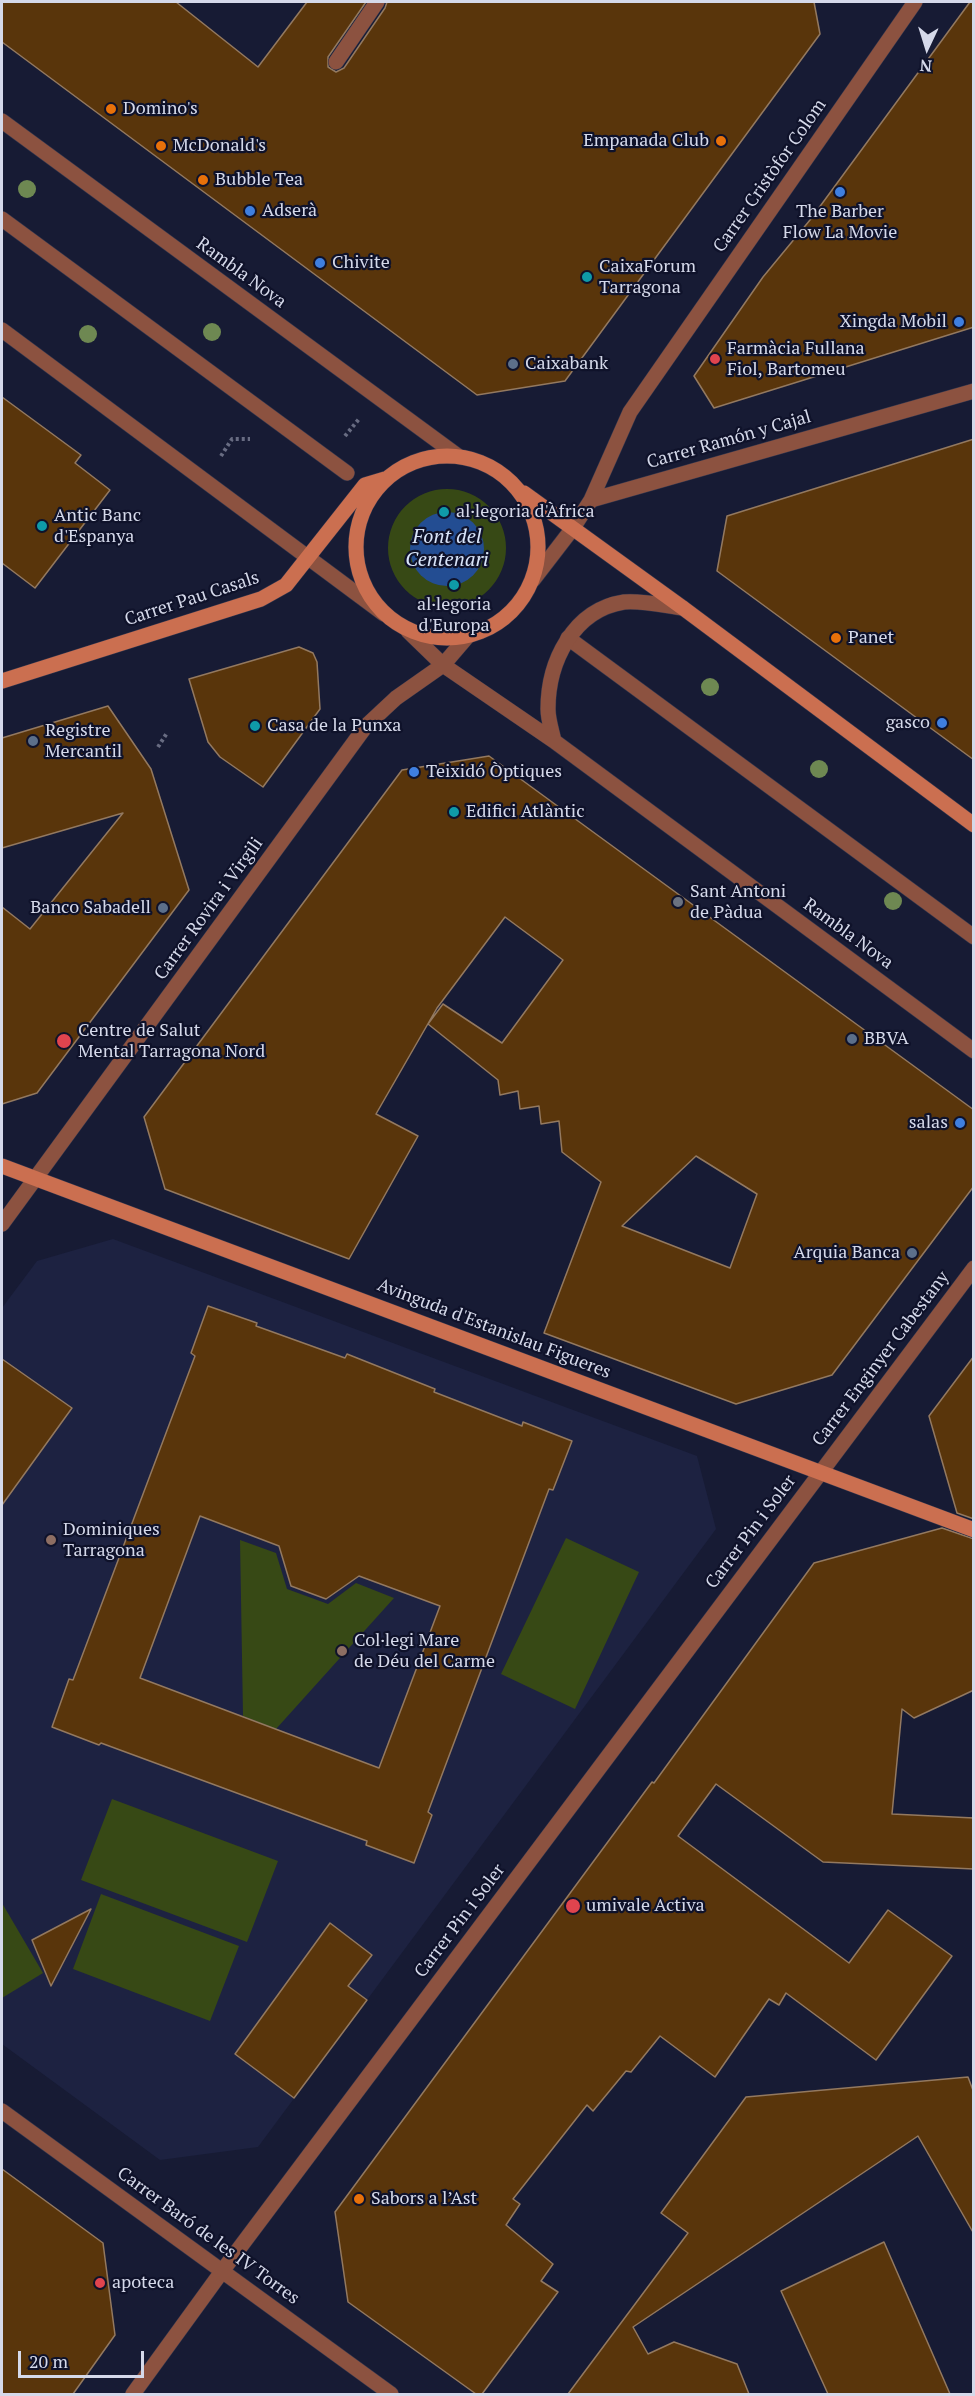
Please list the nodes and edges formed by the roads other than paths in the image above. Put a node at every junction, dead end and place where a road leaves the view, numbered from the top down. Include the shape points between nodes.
1 (377, 2) edge
2 (915, 2) edge
3 (336, 62) dead end
4 (2, 121) edge
5 (2, 219) edge
6 (2, 330) edge
7 (974, 391) edge
8 (458, 456) junction
9 (347, 473) dead end
10 (385, 479) junction
11 (519, 490) junction
12 (591, 500) junction
13 (573, 528) junction
14 (308, 558) junction
15 (533, 580) junction
16 (683, 608) junction
17 (384, 614) junction
18 (408, 631) junction
19 (467, 637) junction
20 (568, 638) junction
21 (443, 665) junction
22 (2, 681) edge
23 (554, 741) junction
24 (974, 825) edge
25 (974, 937) edge
26 (974, 1051) edge
27 (2, 1166) edge
28 (35, 1178) junction
29 (2, 1224) edge
30 (974, 1268) edge
31 (819, 1473) junction
32 (974, 1530) edge
33 (2, 2110) edge
34 (223, 2270) junction
35 (133, 2394) edge
36 (391, 2394) edge

1 - 3 street
2 - 12 street, Carrer Cristòfor Colom via 630,412
4 - 8 street, Rambla Nova
5 - 9 street
6 - 14 street
7 - 12 street, Carrer Ramón y Cajal
8 - 10 main road via 432,457 407,464
8 - 11 main road via 502,473
10 - 14 main road, Carrer Pau Casals via 365,485
10 - 17 main road via 362,512 356,534 356,563 366,591
11 - 13 main road
11 - 15 main road via 535,518 539,549
12 - 13 street
13 - 15 street
13 - 16 main road
14 - 17 street
14 - 22 main road, Carrer Pau Casals via 286,585 261,599
15 - 19 main road via 523,601 507,617
16 - 20 street via 626,602 604,608 581,622
16 - 24 main road
17 - 18 main road
18 - 19 main road via 437,638
18 - 21 street, Rambla Nova
19 - 21 street, Carrer Rovira i Virgili
20 - 23 street via 550,683 548,712
20 - 25 street
21 - 23 street, Rambla Nova
21 - 28 street, Carrer Rovira i Virgili via 396,698 366,726
23 - 26 street, Rambla Nova
27 - 28 main road, Avinguda d'Estanislau Figueres
28 - 29 street, Carrer Rovira i Virgili
28 - 31 main road, Avinguda d'Estanislau Figueres
30 - 31 street, Carrer Enginyer Cabestany
31 - 32 main road, Avinguda d'Estanislau Figueres
31 - 34 street, Carrer Pin i Soler
33 - 34 street, Carrer Baró de les IV Torres
34 - 35 street, Carrer Pin i Soler
34 - 36 street, Carrer Baró de les IV Torres

